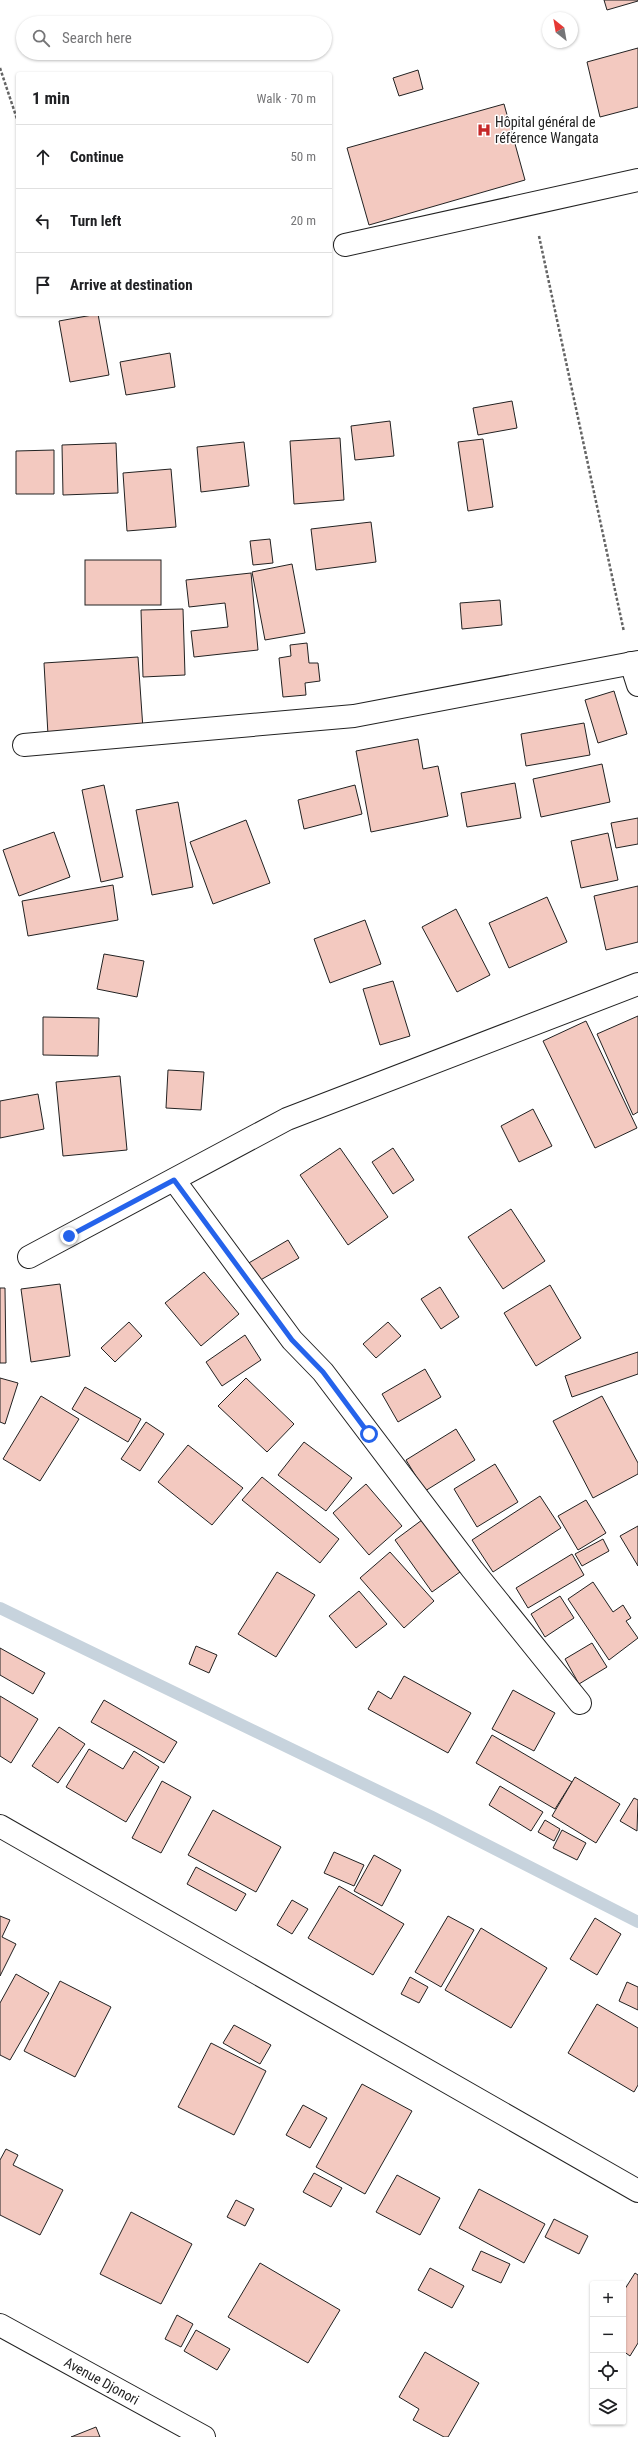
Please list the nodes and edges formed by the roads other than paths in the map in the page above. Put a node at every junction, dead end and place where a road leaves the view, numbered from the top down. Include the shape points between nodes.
1 (638, 180) edge
2 (345, 245) dead end
3 (634, 663) edge
4 (638, 685) edge
5 (24, 744) dead end
6 (638, 984) edge
7 (174, 1180) junction
8 (29, 1257) dead end
9 (580, 1703) dead end
10 (0, 1826) edge
11 (638, 2191) edge
12 (0, 2325) edge
13 (204, 2437) edge

1 - 2 street
3 - 4 street
3 - 5 street via 354,716
6 - 7 street via 287,1119
7 - 8 street
7 - 9 street via 292,1340 323,1372 472,1569
10 - 11 street
12 - 13 street, Avenue Djonori

